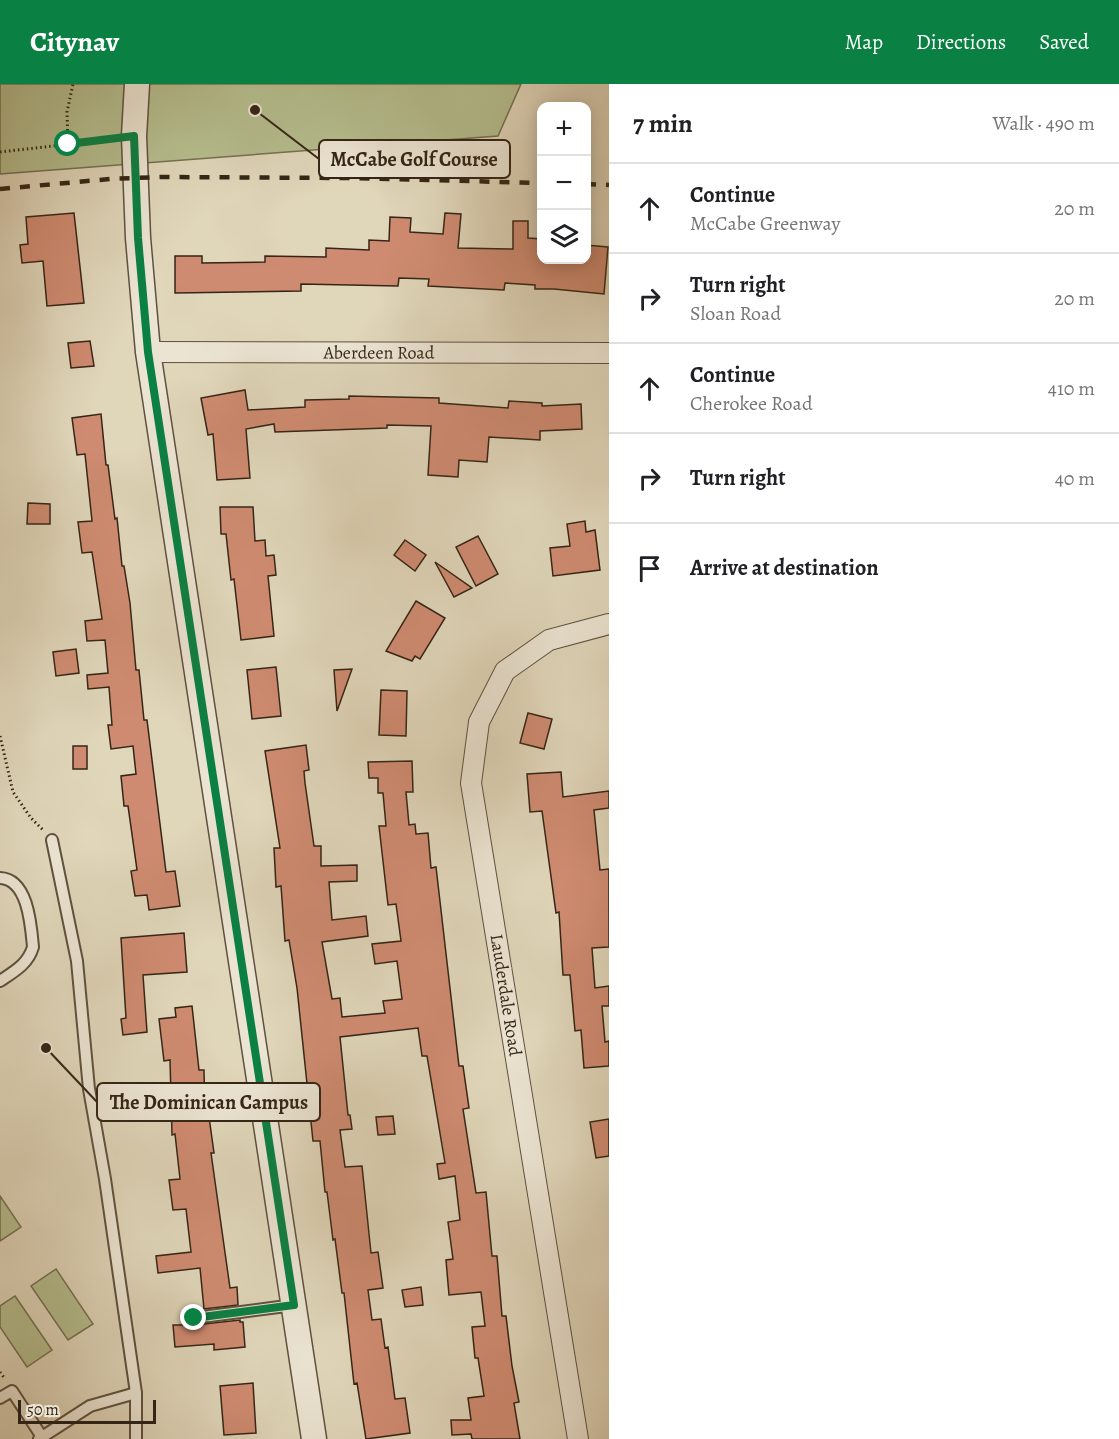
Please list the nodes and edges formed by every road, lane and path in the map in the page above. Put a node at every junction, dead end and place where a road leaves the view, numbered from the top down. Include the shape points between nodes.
1 (73, 84) edge
2 (137, 84) edge
3 (134, 136) junction
4 (68, 144) junction
5 (0, 152) edge
6 (148, 352) junction
7 (609, 353) edge
8 (609, 624) edge
9 (0, 736) edge
10 (52, 840) joint
11 (0, 878) edge
12 (0, 981) edge
13 (294, 1305) junction
14 (194, 1318) dead end
15 (136, 1393) junction
16 (0, 1398) edge
17 (41, 1438) edge
18 (136, 1439) edge
19 (314, 1439) edge
20 (578, 1439) edge

1 - 4 path via 67,112
2 - 3 street
3 - 4 path
3 - 6 street
4 - 5 path
6 - 7 street, Aberdeen Road
6 - 13 street
8 - 20 street, Lauderdale Road via 549,640 504,671 479,722 471,783
9 - 10 path via 13,792
10 - 15 lane via 77,961 89,1089
11 - 12 lane via 15,882 21,890 33,947 25,964
13 - 14 lane
13 - 19 street
15 - 17 lane via 90,1406
15 - 18 lane
16 - 17 lane via 12,1391

